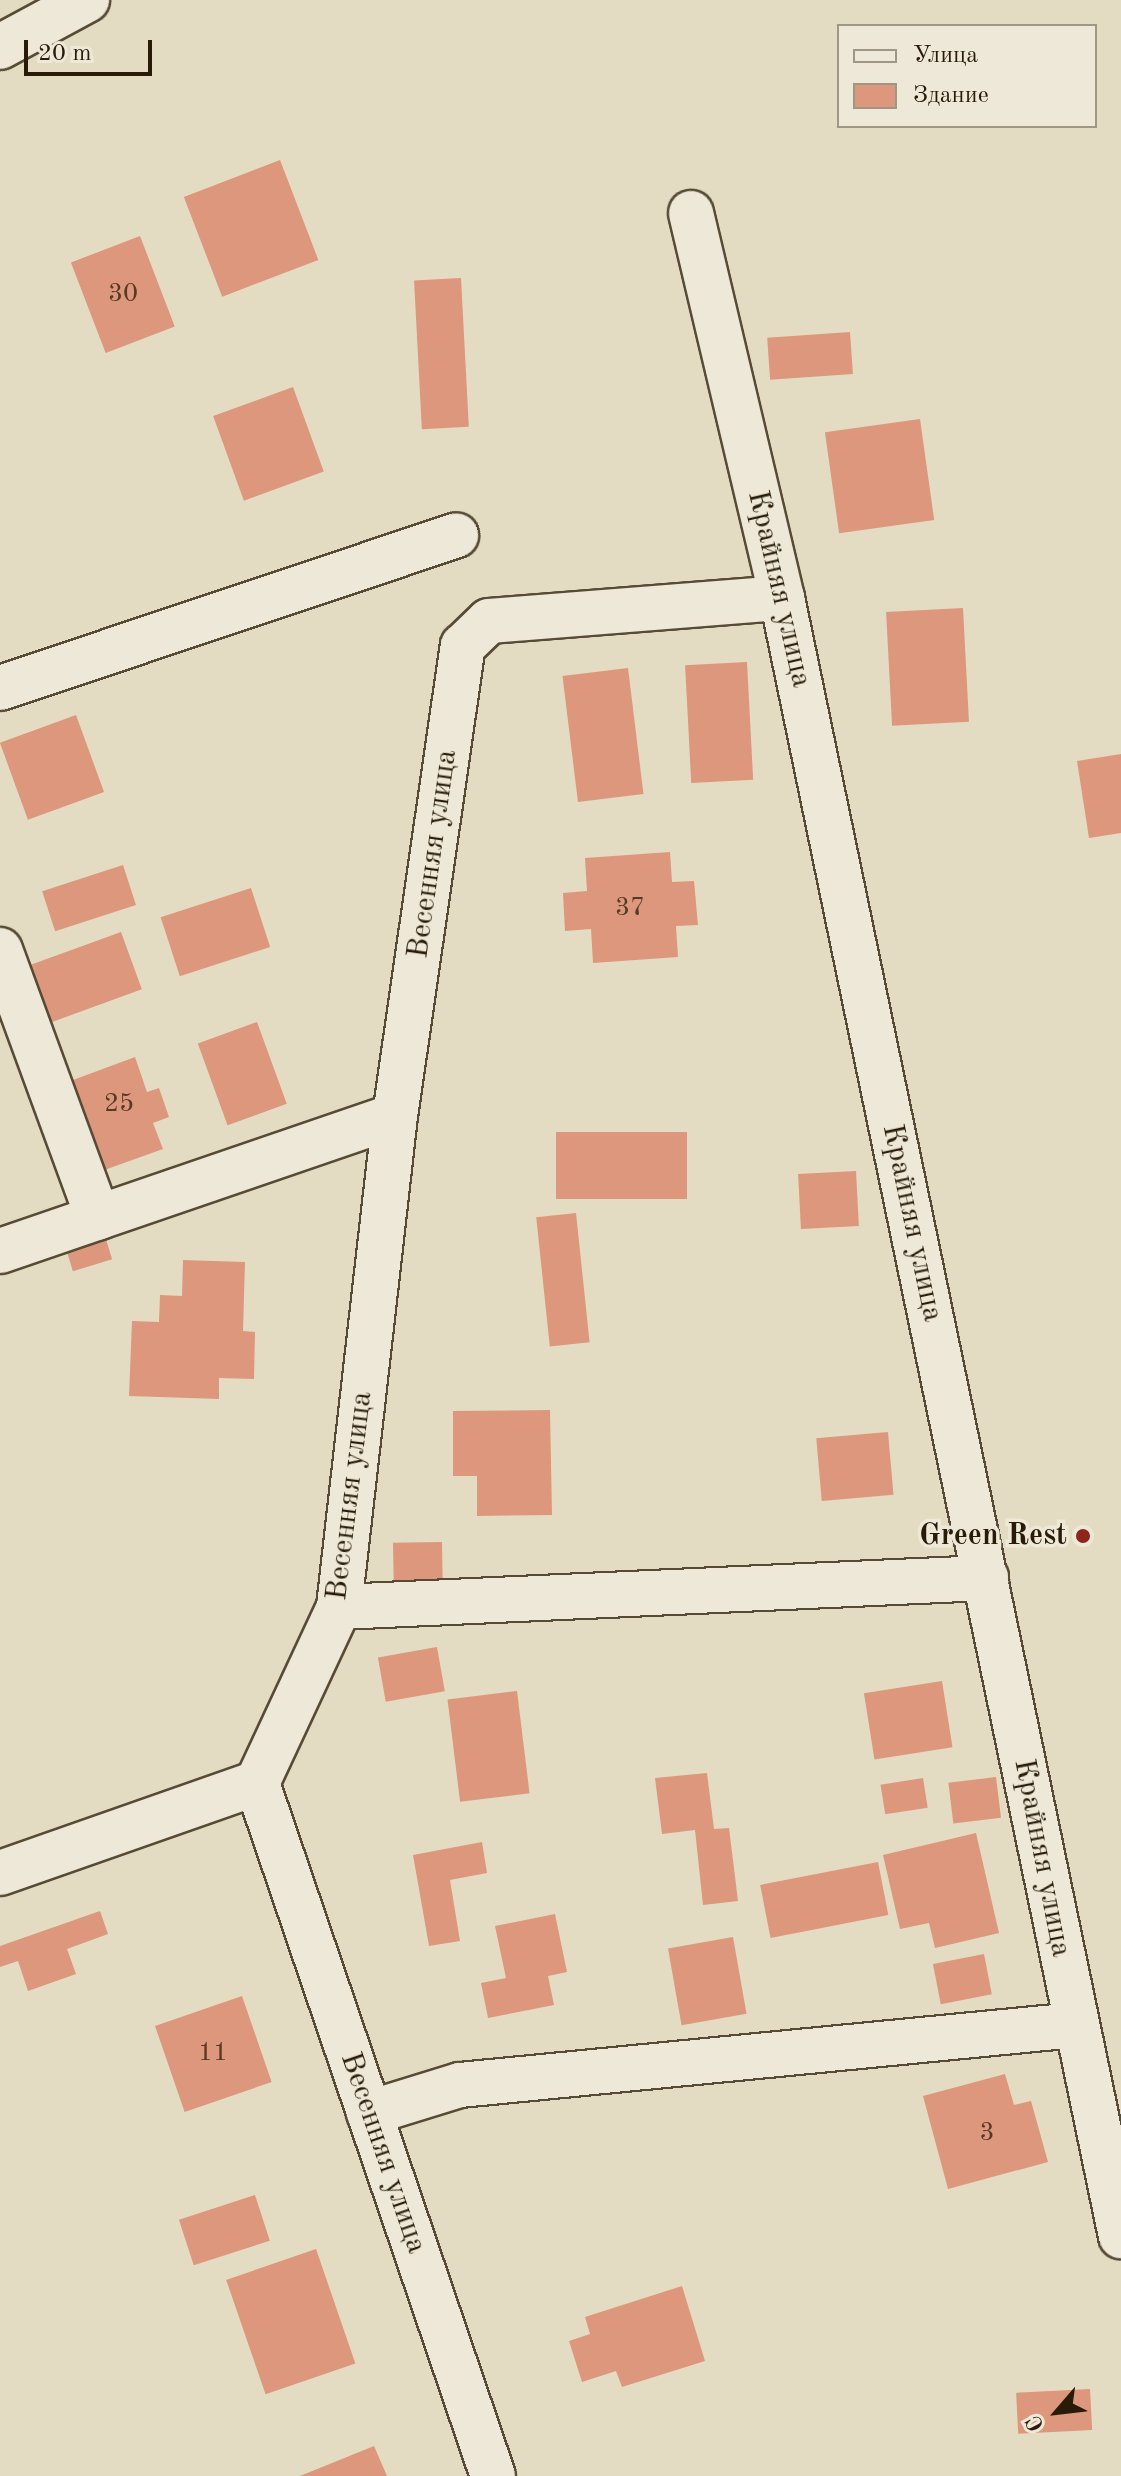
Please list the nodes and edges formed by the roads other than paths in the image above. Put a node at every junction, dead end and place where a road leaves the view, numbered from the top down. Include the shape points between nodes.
1 (87, 0) edge
2 (0, 47) edge
3 (691, 213) dead end
4 (456, 535) dead end
5 (782, 598) junction
6 (0, 688) edge
7 (0, 950) edge
8 (395, 1116) junction
9 (98, 1218) junction
10 (0, 1251) edge
11 (986, 1578) junction
12 (339, 1607) junction
13 (257, 1783) junction
14 (0, 1873) edge
15 (1075, 2025) junction
16 (369, 2113) junction
17 (1121, 2236) edge
18 (493, 2476) edge

1 - 2 street
3 - 5 street, Крайняя улица
4 - 6 street
5 - 8 street, Весенняя улица via 489,621 463,646
5 - 11 street, Крайняя улица
7 - 9 street
8 - 9 street
8 - 12 street, Весенняя улица
9 - 10 street
11 - 12 street
11 - 15 street, Крайняя улица
12 - 13 street, Весенняя улица
13 - 14 street
13 - 16 street, Весенняя улица
15 - 16 street via 460,2085
15 - 17 street, Крайняя улица
16 - 18 street, Весенняя улица

